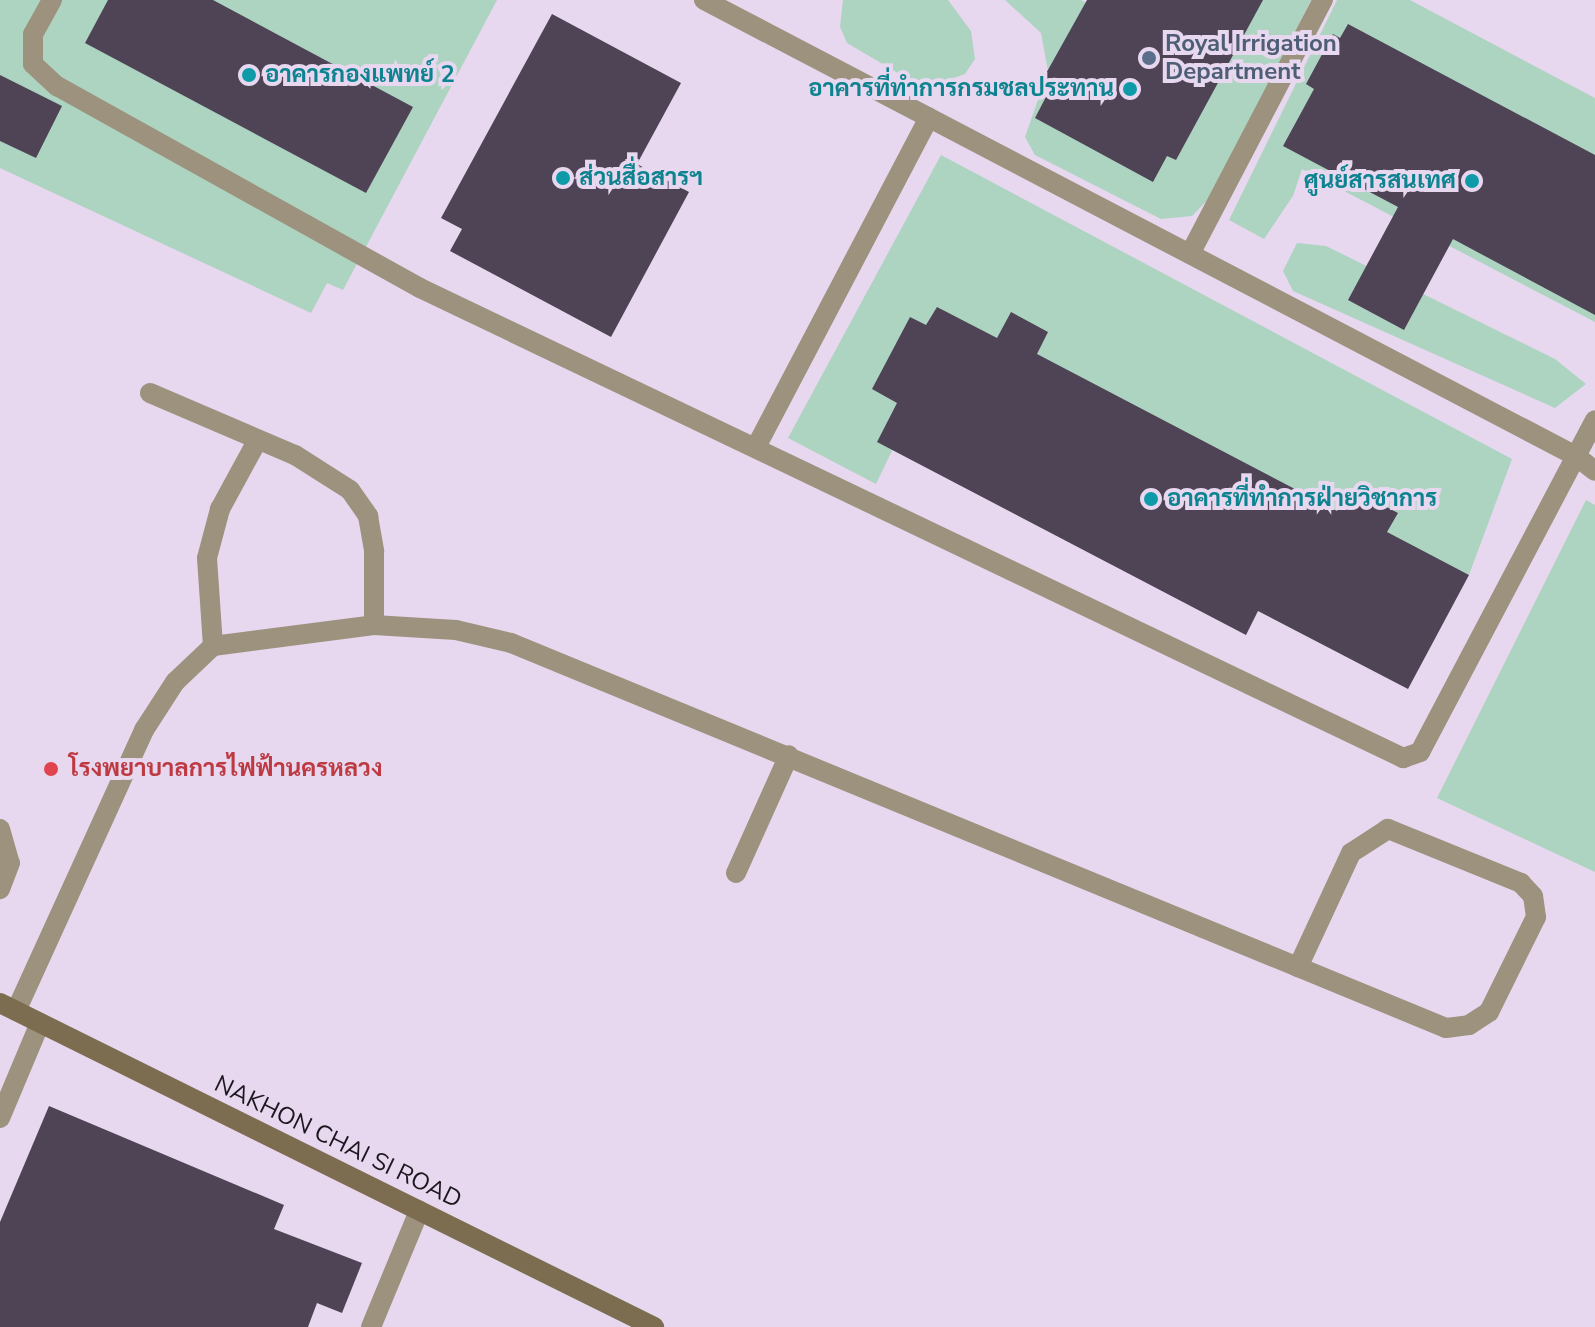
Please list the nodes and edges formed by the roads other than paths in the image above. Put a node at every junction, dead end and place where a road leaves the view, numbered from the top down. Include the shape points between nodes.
1 (52, 0) edge
2 (704, 0) edge
3 (1323, 0) edge
4 (929, 118) junction
5 (1190, 254) junction
6 (150, 393) dead end
7 (1595, 420) edge
8 (256, 443) junction
9 (756, 447) junction
10 (1586, 457) edge
11 (1595, 471) edge
12 (374, 625) junction
13 (213, 646) junction
14 (789, 755) junction
15 (0, 829) edge
16 (736, 873) dead end
17 (0, 889) edge
18 (1298, 967) junction
19 (8, 1007) edge
20 (40, 1023) junction
21 (0, 1118) edge
22 (419, 1211) junction
23 (371, 1327) edge
24 (654, 1327) edge

1 - 9 street via 33,34 33,64 57,86 420,288
2 - 4 street
3 - 5 street
4 - 5 street
4 - 9 street
5 - 10 street
6 - 8 street
7 - 10 street
8 - 12 street via 321,469 350,490 368,516
8 - 13 street via 220,509 207,558
9 - 10 street via 1403,758 1420,752
10 - 11 street
12 - 13 street
12 - 14 street via 456,630 511,643
13 - 19 street via 175,682 144,730
14 - 16 street
14 - 18 street
15 - 17 street via 10,863
18 - 18 street via 1351,853 1388,829 1521,883 1533,896 1536,917 1519,952 1489,1012 1469,1025 1446,1028
19 - 20 street, NAKHON CHAI SI ROAD
20 - 21 street
20 - 22 street, NAKHON CHAI SI ROAD
22 - 23 street
22 - 24 street, NAKHON CHAI SI ROAD

